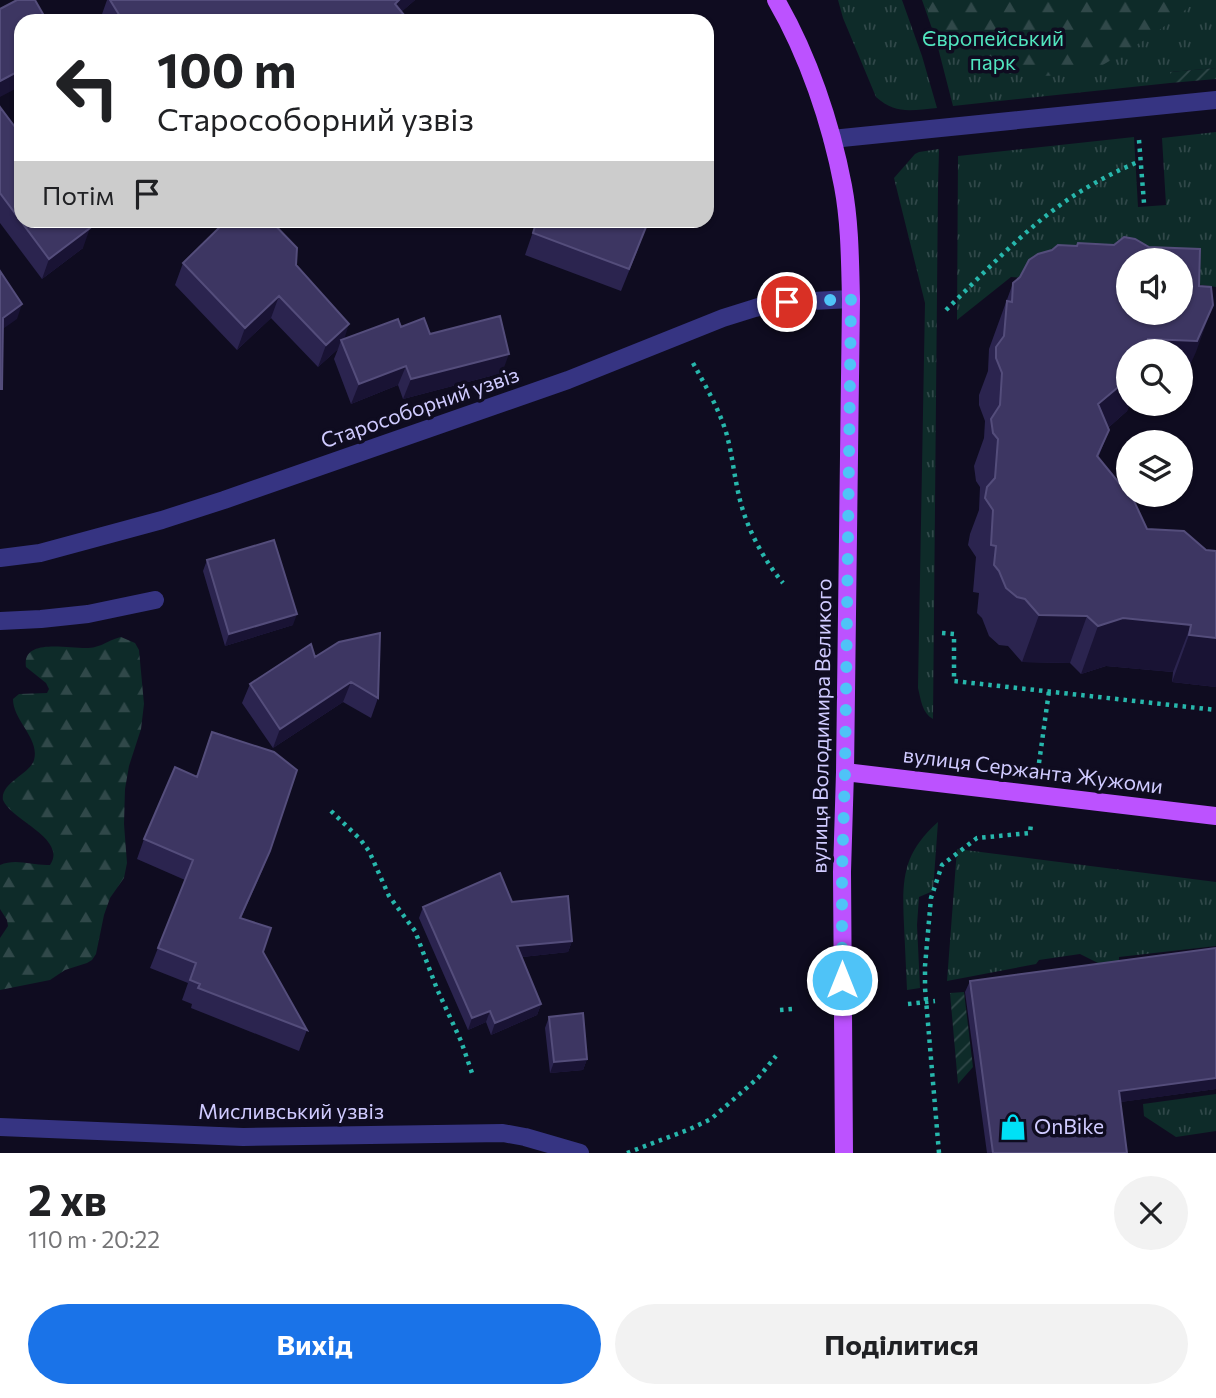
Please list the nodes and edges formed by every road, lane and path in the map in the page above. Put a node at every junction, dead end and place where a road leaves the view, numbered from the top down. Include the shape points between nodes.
1 (776, 0) edge
2 (1216, 100) edge
3 (1138, 132) dead end
4 (832, 139) junction
5 (1140, 161) junction
6 (1144, 203) dead end
7 (851, 299) junction
8 (946, 310) dead end
9 (678, 335) junction
10 (0, 558) edge
11 (783, 583) dead end
12 (155, 600) dead end
13 (0, 621) edge
14 (942, 633) dead end
15 (1049, 691) junction
16 (1216, 710) edge
17 (1039, 760) dead end
18 (845, 772) junction
19 (331, 811) dead end
20 (1216, 816) edge
21 (1031, 818) dead end
22 (935, 1001) dead end
23 (927, 1002) junction
24 (908, 1004) dead end
25 (793, 1009) dead end
26 (780, 1010) dead end
27 (776, 1056) dead end
28 (472, 1073) dead end
29 (0, 1127) edge
30 (580, 1153) edge
31 (627, 1153) edge
32 (844, 1153) edge
33 (939, 1153) edge

1 - 4 main road, вулиця Володимира Великого via 813,78
2 - 4 street
3 - 5 path
4 - 7 main road, вулиця Володимира Великого via 844,188
5 - 6 path
5 - 8 path via 1065,201
7 - 9 street, Старособорний узвіз via 774,303
7 - 18 main road, вулиця Володимира Великого
9 - 10 street, Старособорний узвіз via 568,380 224,500 40,553
9 - 11 path via 719,414 746,519
12 - 13 street via 88,614
14 - 15 path via 954,634 954,681
15 - 16 path
15 - 17 path
18 - 20 main road, вулиця Сержанта Жужоми
18 - 32 main road, вулиця Володимира Великого
19 - 28 path via 369,851 389,896 415,931
21 - 23 path via 1030,832 977,838 942,865 931,898
22 - 23 path
23 - 24 path
23 - 33 path
25 - 26 path
27 - 31 path via 711,1119
29 - 30 street, Мисливський узвіз via 243,1137 503,1133

